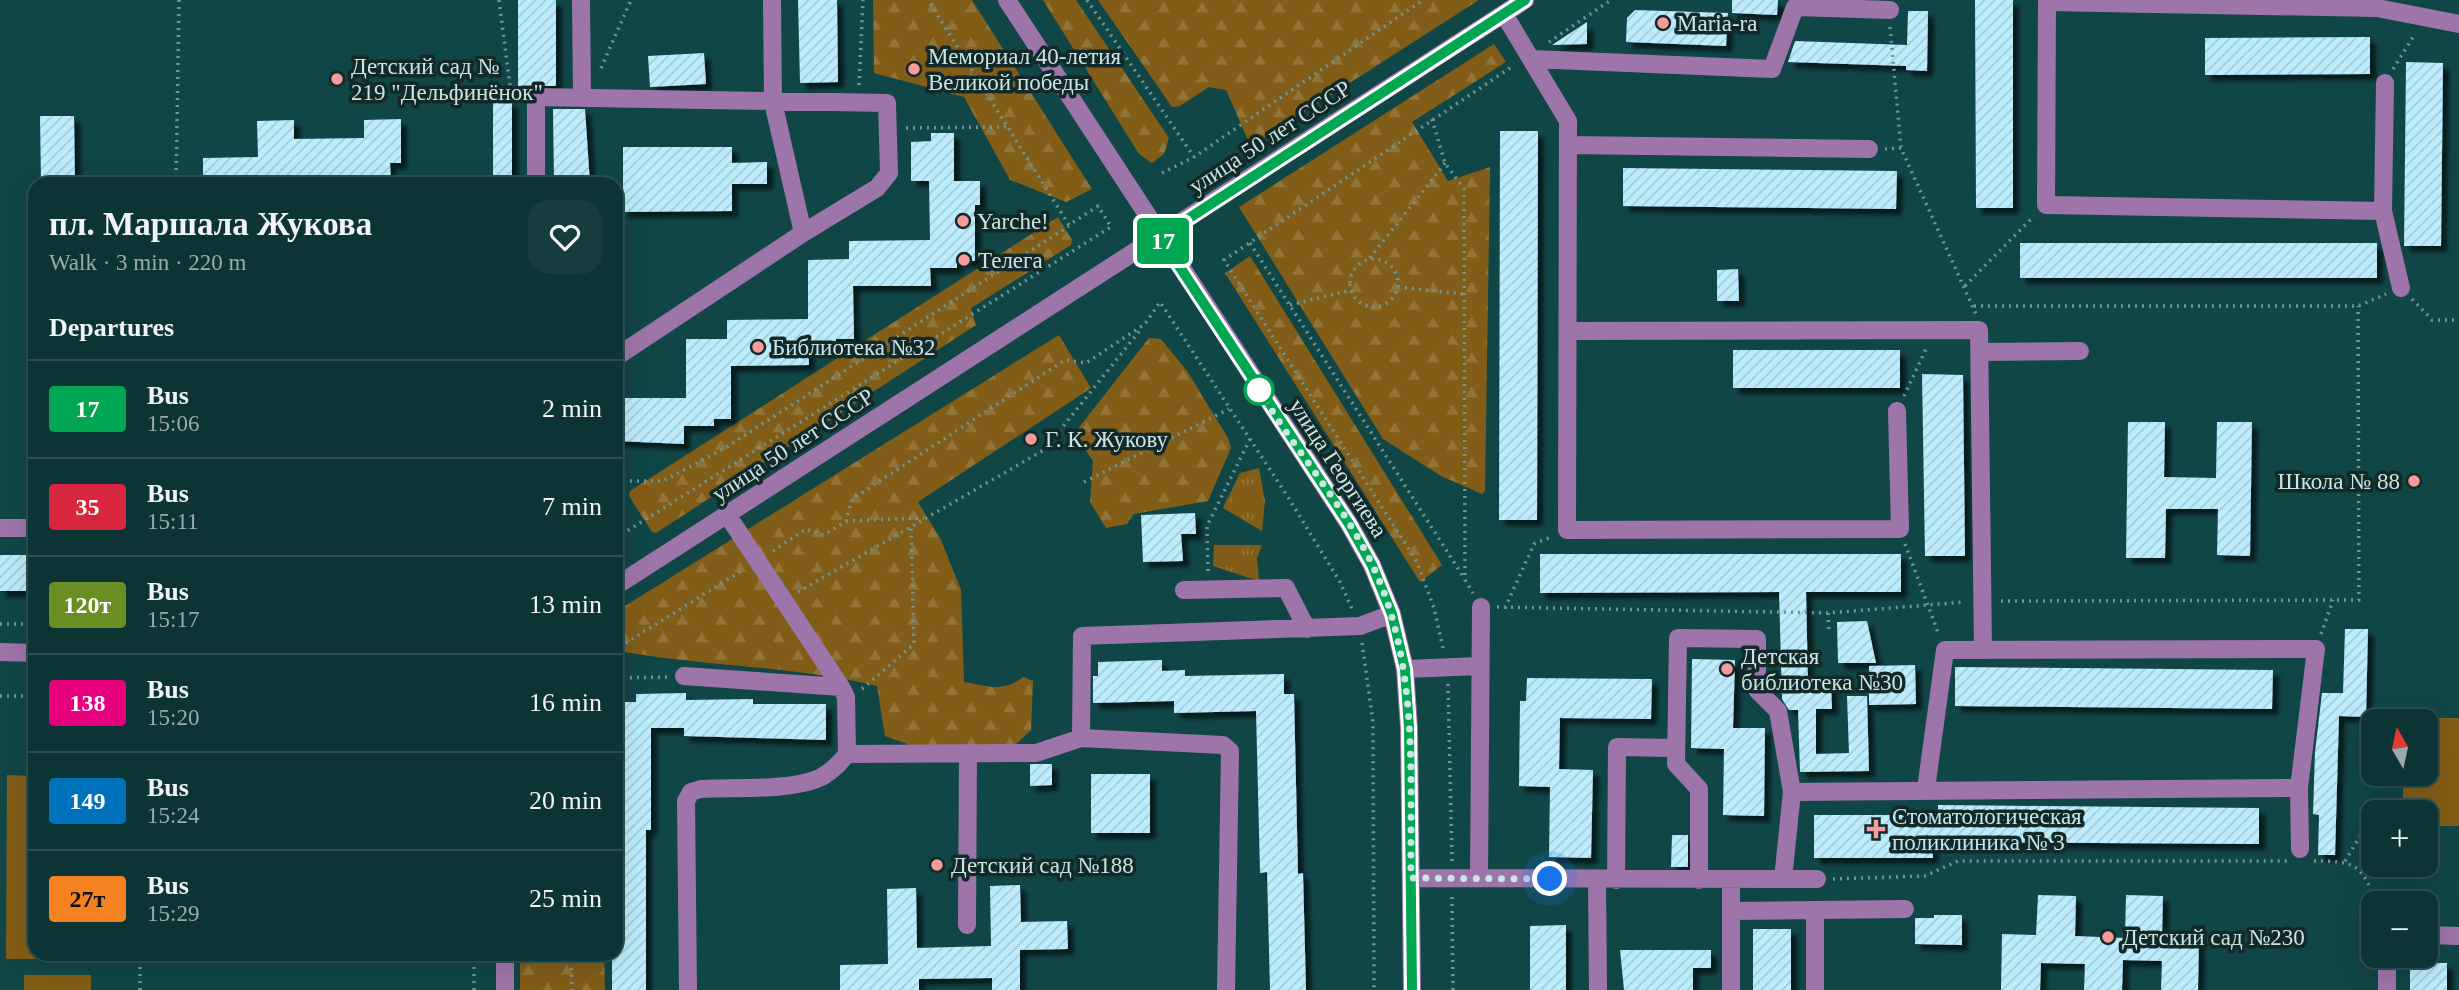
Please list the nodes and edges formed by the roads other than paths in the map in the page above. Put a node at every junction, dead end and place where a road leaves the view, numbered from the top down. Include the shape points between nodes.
1 (581, 0) edge
2 (772, 0) edge
3 (1007, 0) edge
4 (1525, 0) edge
5 (2047, 1) edge
6 (1890, 10) road end
7 (1504, 14) junction
8 (2459, 24) edge
9 (1530, 57) junction
10 (2385, 83) road end
11 (582, 96) junction
12 (773, 102) junction
13 (1569, 145) junction
14 (1869, 149) dead end
15 (536, 177) edge
16 (2383, 211) junction
17 (803, 233) junction
18 (1160, 237) junction
19 (2401, 288) road end
20 (1568, 331) junction
21 (2080, 351) dead end
22 (623, 352) edge
23 (1980, 352) junction
24 (1897, 411) road end
25 (728, 516) junction
26 (0, 528) edge
27 (28, 528) edge
28 (623, 582) edge
29 (1184, 590) dead end
30 (1481, 607) road end
31 (1392, 614) junction
32 (1307, 629) junction
33 (1983, 650) junction
34 (0, 652) edge
35 (28, 653) edge
36 (1480, 666) junction
37 (1405, 669) junction
38 (684, 676) road end
39 (844, 695) junction
40 (1081, 738) junction
41 (1676, 748) junction
42 (968, 753) junction
43 (847, 754) junction
44 (2300, 788) junction
45 (1926, 789) junction
46 (1792, 792) junction
47 (2300, 855) road end
48 (1411, 878) junction
49 (1479, 878) junction
50 (1783, 879) junction
51 (1817, 879) road end
52 (1597, 880) junction
53 (1616, 880) junction
54 (1699, 880) junction
55 (1731, 880) junction
56 (1905, 909) dead end
57 (1815, 910) junction
58 (1731, 911) junction
59 (967, 925) dead end
60 (2438, 936) edge
61 (2459, 936) edge
62 (505, 961) edge
63 (2387, 968) edge
64 (505, 990) edge
65 (688, 990) edge
66 (1226, 990) edge
67 (1412, 990) edge
68 (1598, 990) edge
69 (1731, 990) edge
70 (1815, 990) edge
71 (2387, 990) edge

1 - 11 street
2 - 12 street
3 - 18 street, улица Георгиева
4 - 7 street, улица 50 лет СССР
5 - 8 street via 2377,8
5 - 16 street via 2046,205
6 - 9 street via 1795,7 1772,69
7 - 9 street
7 - 18 street, улица 50 лет СССР
9 - 13 street via 1568,121
10 - 16 street
11 - 12 street
11 - 15 street via 536,97
12 - 17 street
12 - 17 street via 887,103 888,173 877,188
13 - 14 street
13 - 20 street
16 - 19 street
17 - 22 street
18 - 25 street, улица 50 лет СССР
18 - 31 street, улица Георгиева via 1349,524
20 - 23 street via 1979,330
20 - 24 street via 1567,530 1900,529
21 - 23 street
23 - 33 street
25 - 28 street, улица 50 лет СССР
25 - 39 street
26 - 27 street
29 - 32 street via 1286,588
30 - 36 street
31 - 32 street via 1360,626
31 - 37 street, улица Георгиева
32 - 40 street via 1082,636
33 - 44 street via 2316,649
33 - 45 street via 1944,650
34 - 35 street
36 - 37 street
36 - 49 street
37 - 48 street, улица Георгиева
38 - 39 street
39 - 43 street
40 - 42 street via 1036,752
40 - 66 street via 1223,745 1230,751
41 - 46 street via 1678,638 1757,639 1757,690 1778,711
41 - 53 street via 1617,747
41 - 54 street via 1676,764 1699,789
42 - 43 street
42 - 59 street
43 - 65 street via 818,779 691,792 686,801
44 - 45 street
44 - 47 street
45 - 46 street
46 - 50 street
48 - 49 street
48 - 67 street, улица Георгиева
49 - 52 street
50 - 51 street
50 - 55 street
52 - 53 street
52 - 68 street
53 - 54 street
54 - 55 street
55 - 58 street
56 - 57 street
57 - 58 street
57 - 70 street
58 - 69 street
60 - 61 street
62 - 64 street
63 - 71 street

